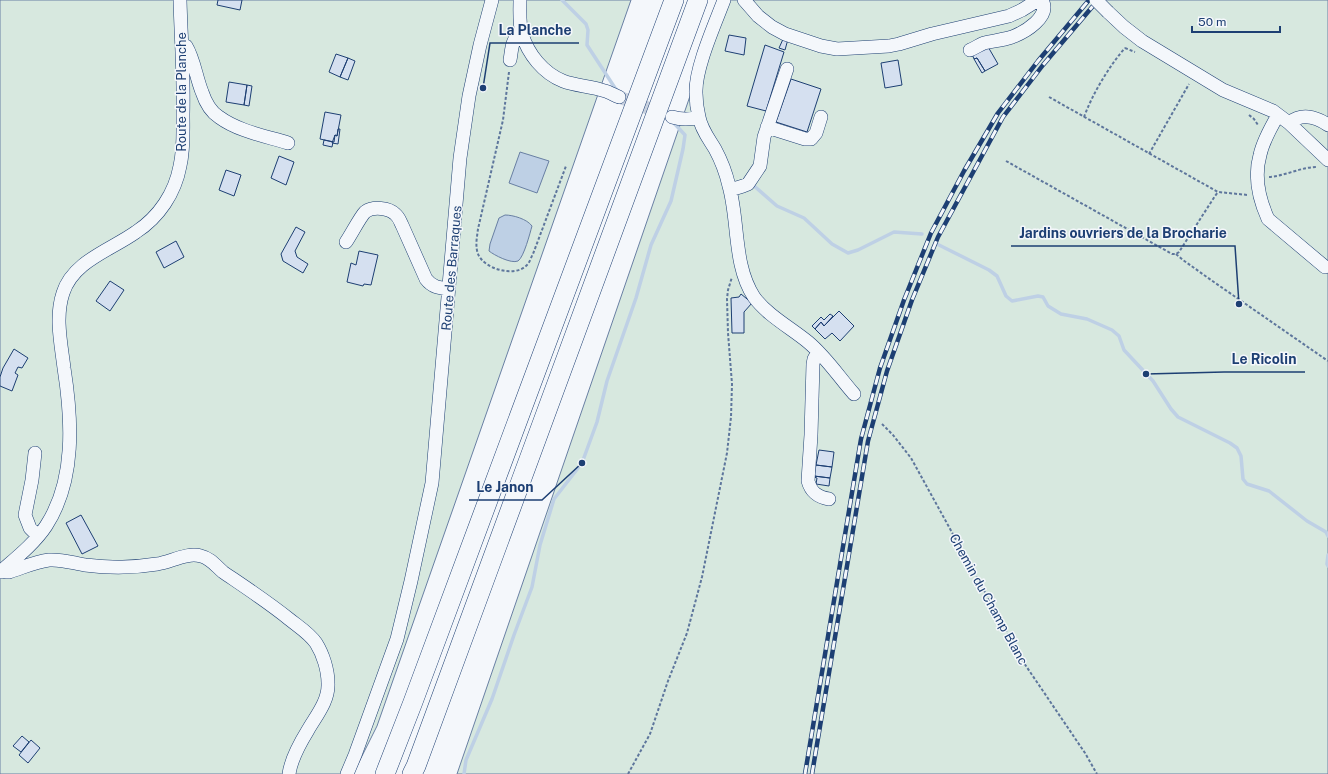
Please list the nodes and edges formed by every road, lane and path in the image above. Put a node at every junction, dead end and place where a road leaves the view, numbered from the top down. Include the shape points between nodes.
1 (180, 0) edge
2 (492, 0) edge
3 (520, 0) edge
4 (674, 0) edge
5 (698, 0) edge
6 (724, 0) edge
7 (744, 0) edge
8 (1038, 0) edge
9 (1042, 0) edge
10 (1096, 0) edge
11 (522, 33) junction
12 (181, 44) junction
13 (1125, 48) dead end
14 (970, 50) dead end
15 (510, 60) joint
16 (787, 69) dead end
17 (1190, 83) dead end
18 (619, 97) tunnel mouth
19 (1049, 97) dead end
20 (1278, 114) junction
21 (672, 117) tunnel mouth
22 (699, 117) junction
23 (821, 117) dead end
24 (1084, 118) junction
25 (1288, 123) junction
26 (1328, 124) edge
27 (767, 127) junction
28 (288, 143) dead end
29 (1149, 154) junction
30 (1006, 161) dead end
31 (1325, 161) edge
32 (566, 166) dead end
33 (1257, 177) junction
34 (730, 190) junction
35 (1218, 192) junction
36 (1260, 196) junction
37 (346, 242) dead end
38 (1176, 254) junction
39 (740, 261) junction
40 (1325, 267) dead end
41 (449, 289) junction
42 (818, 352) junction
43 (1328, 361) edge
44 (854, 394) dead end
45 (882, 424) dead end
46 (35, 453) dead end
47 (828, 499) dead end
48 (38, 536) junction
49 (1, 571) edge
50 (289, 774) edge
51 (347, 774) edge
52 (385, 774) edge
53 (412, 774) edge
54 (628, 774) edge
55 (1096, 774) edge

1 - 12 street, Route de la Planche
2 - 41 street, Route des Barraques via 469,96 460,158
3 - 11 street
4 - 52 highway
5 - 53 highway
6 - 22 street via 698,75 696,91
7 - 8 street via 758,16 784,34 821,46 837,48 899,44 1009,16
9 - 14 street via 1045,9 1041,17 1028,28
10 - 20 street, bridge via 1142,41 1223,90
11 - 15 street via 516,36
11 - 18 street via 528,49 549,74 562,81
12 - 28 street via 187,46 202,93 218,117 248,131
12 - 48 street, Route de la Planche via 184,71 183,143 180,167 172,192 153,218 137,232 86,263 69,280 63,293 59,325 68,391 68,455 65,478 53,514
13 - 24 path via 1106,73
15 - 32 path via 504,120 478,229 478,253 488,266 510,271 527,265
16 - 27 street
17 - 29 path
19 - 24 path
20 - 25 street
20 - 33 street via 1260,155
21 - 22 street via 682,120
22 - 34 street via 723,166
23 - 27 street via 811,139
24 - 29 path
25 - 26 street via 1300,116 1307,116
25 - 31 street
27 - 34 street via 757,172 748,184
29 - 35 path
30 - 38 path
31 - 33 path via 1276,177
33 - 36 street
34 - 39 street
35 - 36 path
35 - 38 path
36 - 40 street via 1268,219
37 - 41 street via 365,212 377,208 394,212 426,279 434,287
38 - 43 path
39 - 42 street via 754,297 766,310 809,342
39 - 54 path via 733,272 727,299 732,384 727,453 702,577 687,633 650,734
41 - 51 street, Route des Barraques via 432,483 421,538 397,639
42 - 44 street
42 - 47 street via 813,364 808,481 817,496
45 - 55 path, Chemin du Champ Blanc via 911,458 1024,663 1085,753
46 - 48 street via 31,484 22,502 27,522
48 - 49 street, Route de la Planche
49 - 50 street via 8,572 49,560 126,567 159,564 190,555 208,558 309,634 322,655 328,684 327,696 292,761

